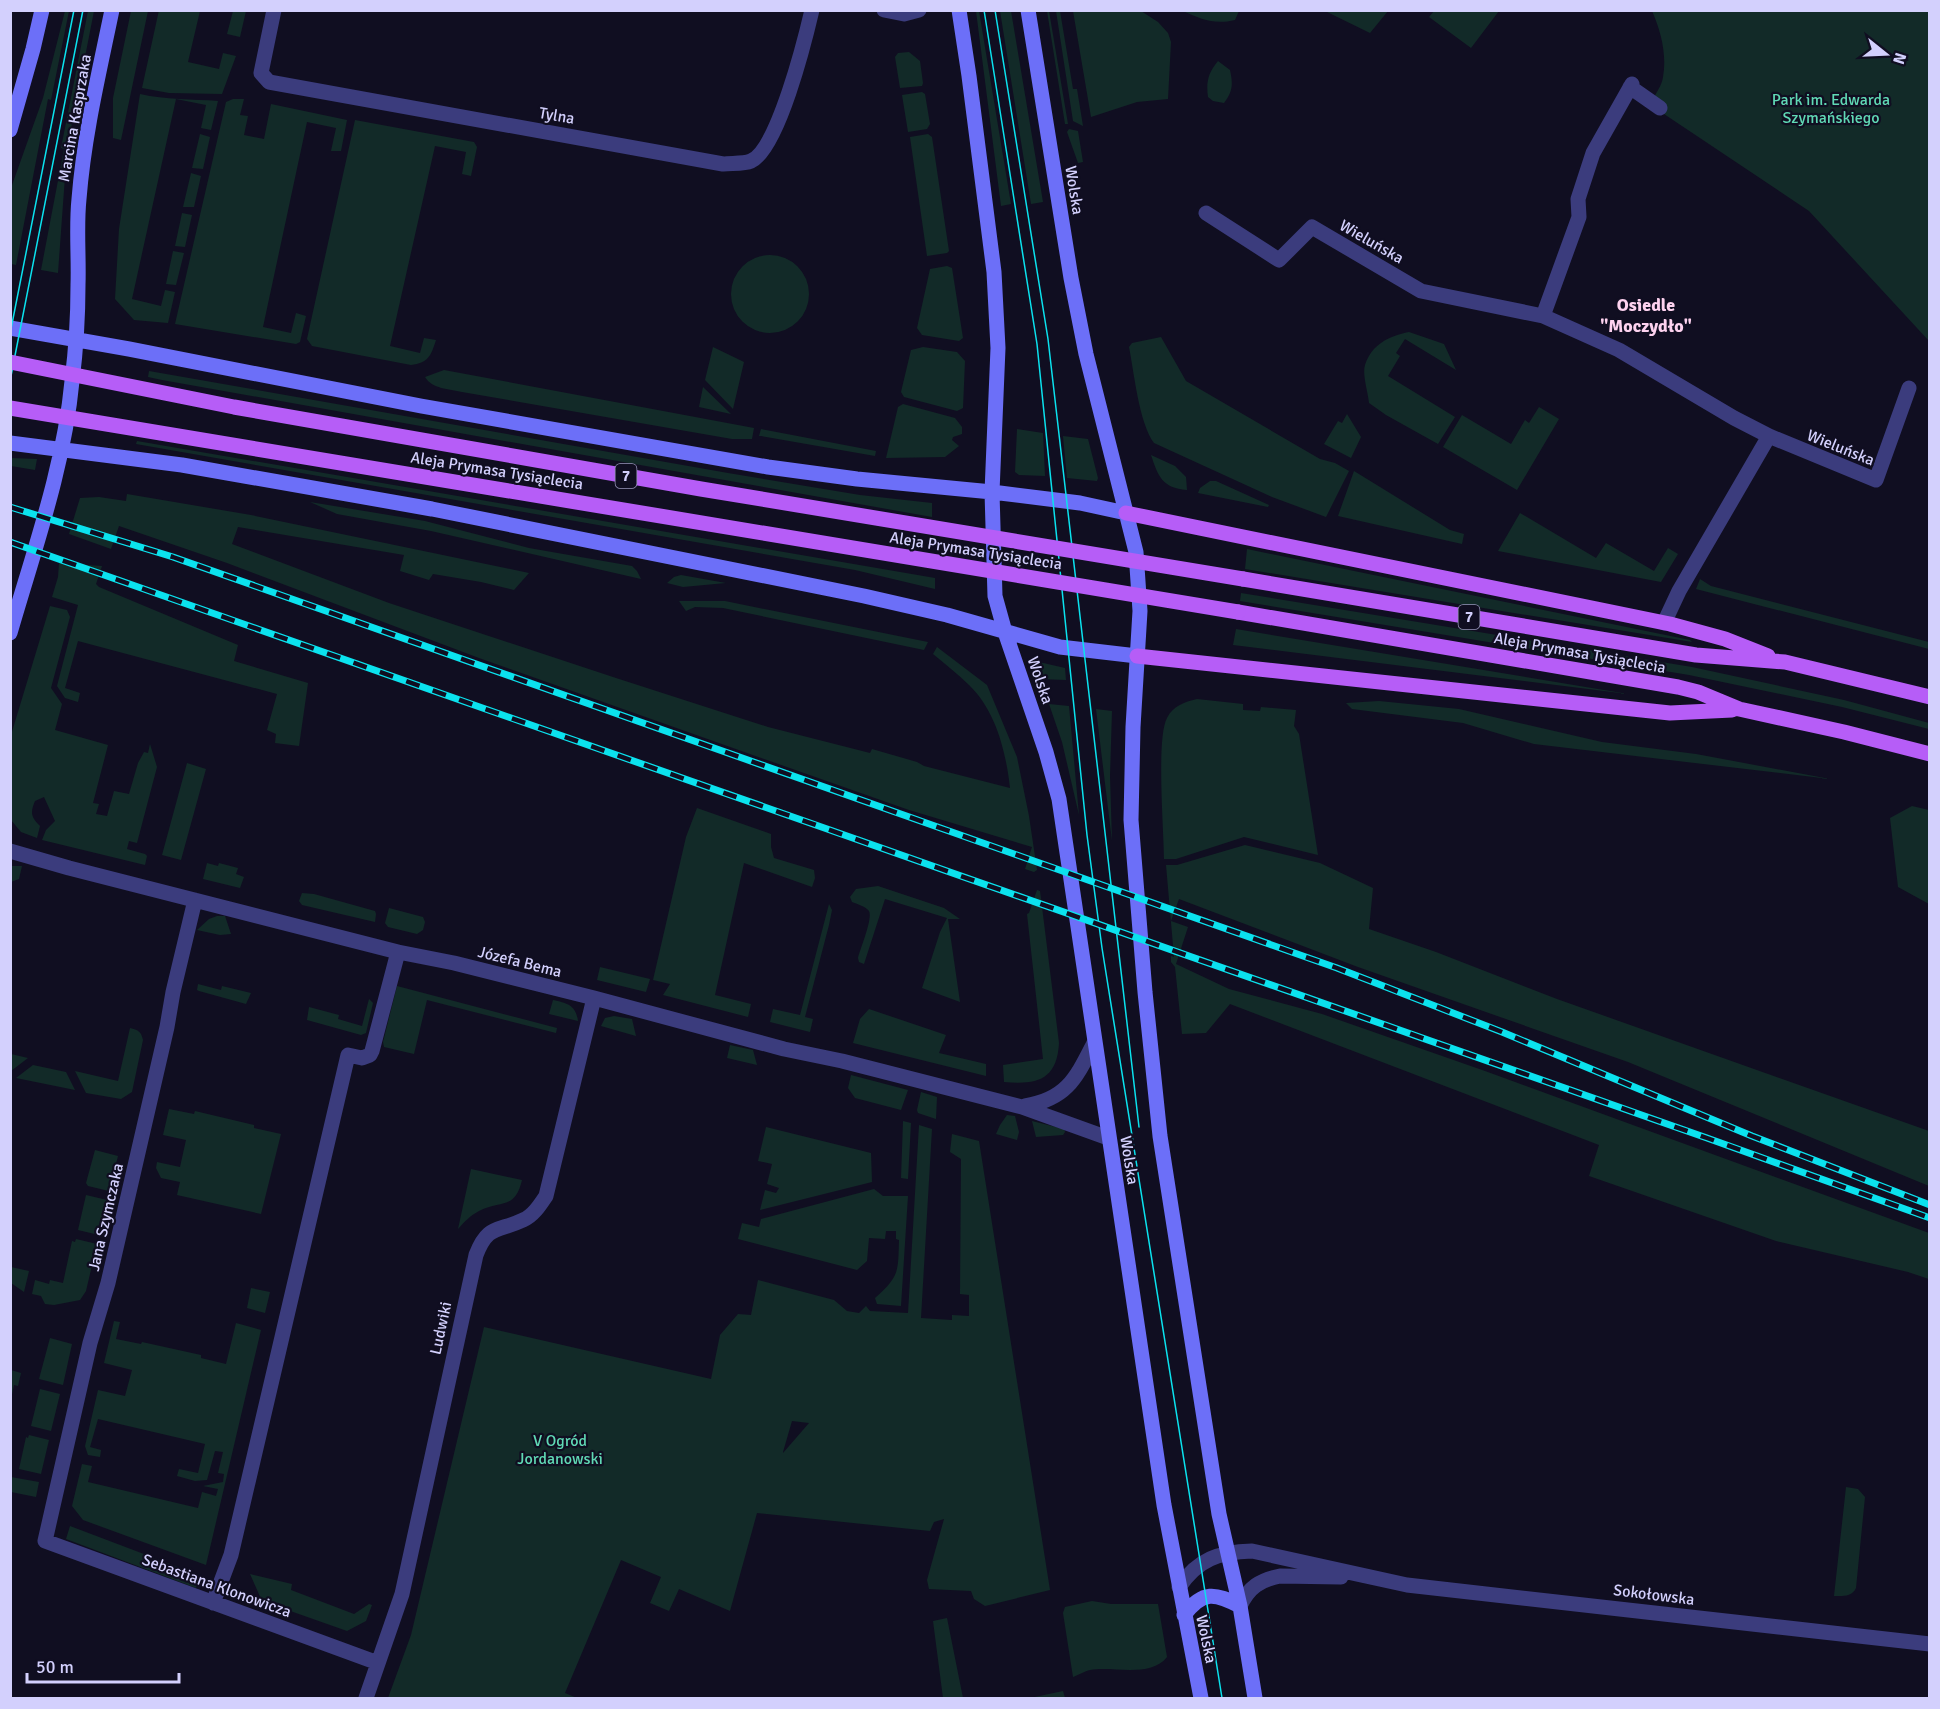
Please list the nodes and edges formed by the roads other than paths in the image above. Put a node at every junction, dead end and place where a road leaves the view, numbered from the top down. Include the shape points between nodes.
1 (42, 10) edge
2 (112, 10) edge
3 (274, 10) edge
4 (812, 10) edge
5 (884, 10) edge
6 (919, 10) edge
7 (959, 10) edge
8 (1028, 10) edge
9 (1660, 108) dead end
10 (10, 130) edge
11 (1206, 213) dead end
12 (1543, 316) junction
13 (10, 328) edge
14 (75, 340) junction
15 (10, 362) edge
16 (1909, 388) dead end
17 (10, 408) edge
18 (1769, 436) junction
19 (10, 443) edge
20 (60, 450) junction
21 (992, 492) junction
22 (1126, 513) junction
23 (1664, 623) junction
24 (1005, 632) junction
25 (10, 633) edge
26 (1137, 656) junction
27 (1785, 662) junction
28 (1929, 697) edge
29 (1748, 711) junction
30 (1929, 754) edge
31 (10, 851) edge
32 (195, 900) junction
33 (398, 952) junction
34 (594, 998) junction
35 (1094, 1043) junction
36 (1022, 1107) junction
37 (1108, 1138) junction
38 (45, 1540) joint
39 (1227, 1553) junction
40 (1374, 1578) junction
41 (1179, 1587) junction
42 (213, 1603) junction
43 (1240, 1606) junction
44 (1184, 1615) junction
45 (1929, 1644) edge
46 (378, 1663) junction
47 (366, 1698) edge
48 (1201, 1698) edge
49 (1255, 1698) edge

1 - 10 main road
2 - 14 main road, Marcina Kasprzaka via 82,164
3 - 4 street, Tylna via 261,73 269,82 723,164 750,161 772,137
5 - 6 street via 904,14
7 - 21 main road via 994,272 998,348
8 - 22 main road, Wolska via 1071,278
9 - 12 street via 1631,86 1593,153 1578,199 1579,217
11 - 12 street, Wieluńska via 1279,260 1312,227 1421,291
12 - 18 street, Wieluńska via 1619,351
13 - 14 main road
14 - 20 main road, Marcina Kasprzaka
14 - 21 main road via 759,465
15 - 27 main road, Aleja Prymasa Tysiąclecia / 7, bridge via 234,407 690,487 1696,656
16 - 18 street, Wieluńska via 1876,480
17 - 29 main road, Aleja Prymasa Tysiąclecia / 7, bridge via 1677,687
18 - 23 street
19 - 20 main road
20 - 24 main road via 182,465 432,508 864,596
20 - 25 main road
21 - 22 main road
21 - 24 main road, Wolska via 995,596
22 - 23 main road
22 - 26 main road, Wolska via 1138,576
23 - 27 main road via 1725,639
24 - 26 main road via 1060,647
24 - 35 main road, Wolska via 1059,799
26 - 29 main road via 1670,713
26 - 39 main road, Wolska via 1131,820 1145,992 1160,1136
27 - 28 main road, Aleja Prymasa Tysiąclecia / 7
29 - 30 main road, Aleja Prymasa Tysiąclecia / 7
31 - 32 street, Józefa Bema
32 - 33 street, Józefa Bema
32 - 38 street, Jana Szymczaka
33 - 34 street, Józefa Bema
33 - 42 street via 370,1055 348,1055 231,1555
34 - 36 street, Józefa Bema
34 - 46 street, Ludwiki via 546,1196 523,1220 489,1233 476,1255 402,1594
35 - 36 street, Józefa Bema via 1076,1078 1065,1090 1051,1100
35 - 37 main road, Wolska
36 - 37 street, Józefa Bema
37 - 41 main road, Wolska
38 - 42 street, Sebastiana Klonowicza
39 - 40 street, Sokołowska via 1252,1551
39 - 41 street, Sokołowska via 1200,1563
39 - 43 main road, Wolska
40 - 43 street, Sokołowska via 1273,1577 1251,1588
40 - 45 street, Sokołowska via 1442,1590
41 - 44 main road, Wolska
42 - 46 street, Sebastiana Klonowicza
43 - 44 main road via 1209,1595
43 - 49 main road, Wolska
44 - 48 main road, Wolska
46 - 47 street, Ludwiki

